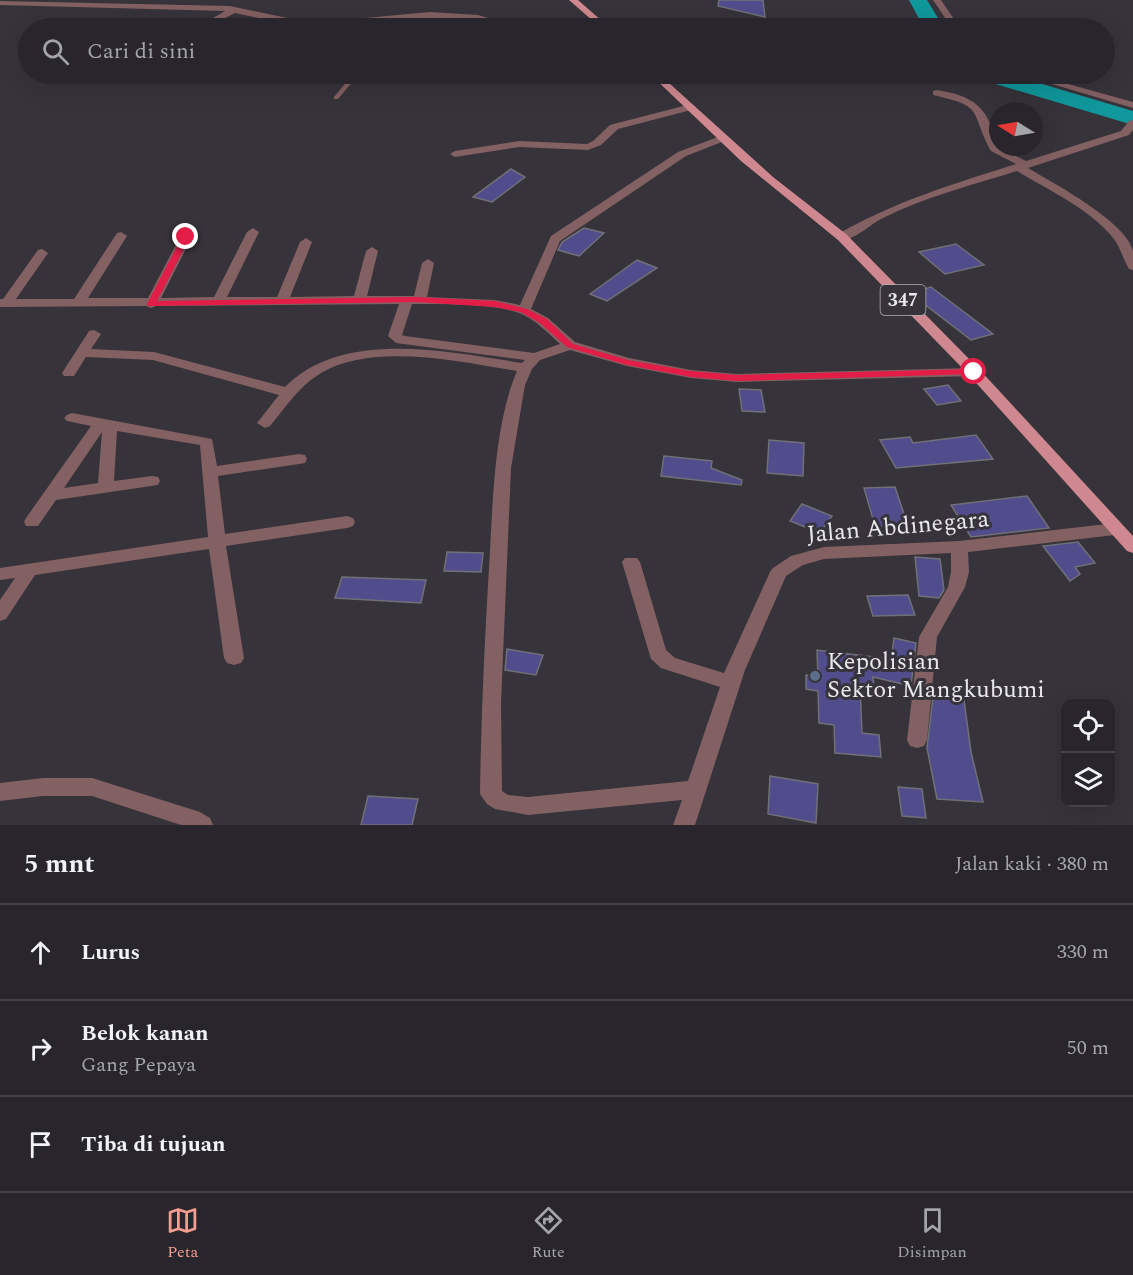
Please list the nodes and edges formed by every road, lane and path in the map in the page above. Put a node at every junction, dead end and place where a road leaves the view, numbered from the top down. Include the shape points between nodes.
1 (30, 0) edge
2 (573, 0) edge
3 (937, 0) edge
4 (0, 3) edge
5 (21, 5) junction
6 (236, 10) junction
7 (220, 18) edge
8 (270, 18) edge
9 (398, 18) edge
10 (477, 18) edge
11 (594, 18) edge
12 (949, 18) edge
13 (348, 84) edge
14 (665, 84) edge
15 (1058, 84) edge
16 (936, 93) dead end
17 (336, 98) dead end
18 (1133, 105) edge
19 (691, 107) junction
20 (1133, 123) edge
21 (723, 138) junction
22 (455, 154) dead end
23 (1022, 166) junction
24 (253, 232) dead end
25 (121, 236) dead end
26 (186, 237) dead end
27 (842, 237) junction
28 (306, 242) dead end
29 (372, 251) dead end
30 (42, 253) dead end
31 (428, 263) dead end
32 (1133, 266) edge
33 (414, 300) junction
34 (359, 301) junction
35 (281, 302) junction
36 (3, 303) edge
37 (78, 303) junction
38 (218, 303) junction
39 (151, 304) junction
40 (524, 310) junction
41 (94, 334) dead end
42 (570, 345) junction
43 (81, 353) junction
44 (530, 363) junction
45 (974, 372) junction
46 (69, 373) dead end
47 (289, 393) junction
48 (72, 418) dead end
49 (265, 423) dead end
50 (105, 425) junction
51 (299, 459) dead end
52 (210, 472) junction
53 (152, 481) dead end
54 (106, 487) junction
55 (51, 495) junction
56 (32, 522) dead end
57 (347, 522) dead end
58 (1115, 529) junction
59 (217, 541) junction
60 (959, 547) junction
61 (1133, 547) edge
62 (631, 562) dead end
63 (30, 569) junction
64 (0, 574) edge
65 (0, 614) edge
66 (234, 658) dead end
67 (731, 683) junction
68 (917, 740) dead end
69 (698, 789) junction
70 (0, 792) edge
71 (202, 825) edge
72 (684, 825) edge

1 - 5 street
2 - 11 main road
3 - 12 street
4 - 5 street
5 - 6 street
6 - 7 street
6 - 8 street
9 - 10 street
13 - 17 lane
14 - 19 main road, 347
15 - 18 street
16 - 23 street via 966,100 981,110 995,149
19 - 21 main road, 347
19 - 22 street via 614,127 588,147 519,144
20 - 23 street via 1125,133
21 - 27 main road, 347
21 - 40 street via 682,154 555,239
23 - 27 street via 924,197 878,216
23 - 32 street via 1103,221 1120,237 1131,254
24 - 38 street
25 - 37 street
26 - 39 street
27 - 45 main road, 347
28 - 35 street
29 - 34 street
30 - 36 street
31 - 33 street
33 - 34 street
33 - 40 street via 495,304
33 - 44 street via 395,336 401,340
34 - 35 street
35 - 38 street
36 - 37 street
37 - 39 street
38 - 39 street
40 - 42 street
41 - 43 street
42 - 44 street
42 - 45 street via 627,362 737,378
43 - 46 street
43 - 47 street via 154,356
44 - 47 street via 414,354 352,357 315,371
44 - 69 street via 518,385 503,468 491,703 491,794 496,801 528,806
45 - 58 main road, 347
47 - 49 street
48 - 50 street
50 - 52 street via 207,442
50 - 54 street
50 - 55 street
51 - 52 street
52 - 59 street
53 - 54 street
54 - 55 street
55 - 56 street
57 - 59 street
58 - 60 street, Jalan Abdinegara
58 - 61 main road, 347
59 - 63 street
59 - 66 street
60 - 67 street, Jalan Abdinegara via 824,553 785,567 779,572
60 - 68 street via 960,580 928,637
62 - 67 street via 658,654 668,663
63 - 64 street
63 - 65 street
67 - 69 street, Jalan Abdinegara
69 - 72 street, Jalan Abdinegara
70 - 71 street via 92,787

